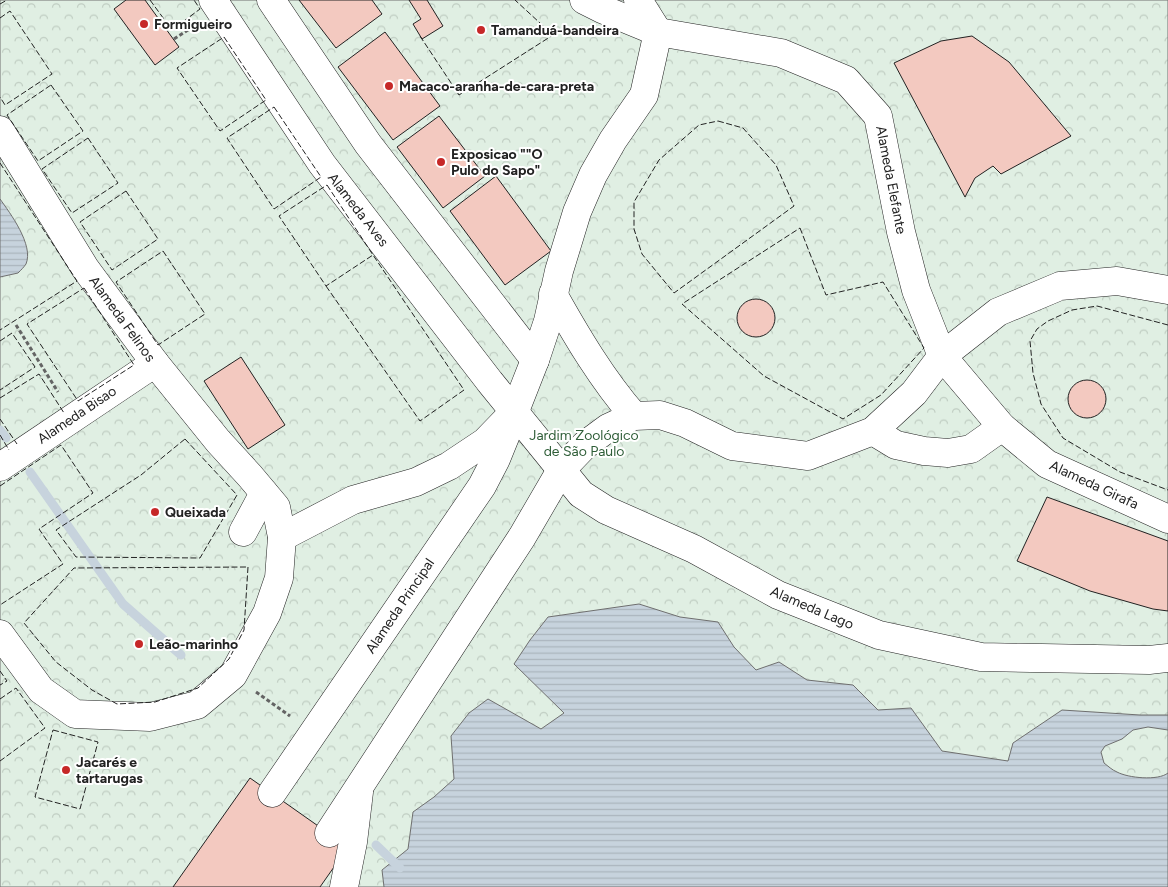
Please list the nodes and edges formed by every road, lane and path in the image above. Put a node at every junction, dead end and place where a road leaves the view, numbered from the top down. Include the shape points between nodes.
1 (213, 0) edge
2 (271, 0) edge
3 (584, 0) edge
4 (638, 0) edge
5 (658, 32) junction
6 (0, 130) edge
7 (1168, 290) edge
8 (553, 294) junction
9 (16, 325) dead end
10 (942, 356) junction
11 (535, 360) junction
12 (154, 363) junction
13 (515, 411) junction
14 (634, 416) junction
15 (74, 418) junction
16 (1002, 427) junction
17 (873, 431) junction
18 (0, 467) edge
19 (561, 470) junction
20 (264, 492) junction
21 (1168, 519) edge
22 (243, 532) dead end
23 (282, 537) junction
24 (0, 634) edge
25 (1168, 658) edge
26 (233, 675) junction
27 (314, 733) junction
28 (360, 787) junction
29 (272, 793) dead end
30 (329, 833) dead end
31 (344, 887) edge

1 - 13 lane, Alameda Aves via 322,164
2 - 11 lane via 368,144
3 - 5 lane, Alameda Elefante
4 - 5 lane
5 - 8 lane via 644,95 593,175 577,212
5 - 10 lane, Alameda Elefante via 782,53 846,80 878,116 900,232 916,290
6 - 12 lane, Alameda Felinos via 85,268
7 - 10 lane via 1117,281 1060,286 998,312
8 - 11 lane
8 - 14 lane via 574,333
9 - 15 path
10 - 16 lane, Alameda Girafa
10 - 17 lane via 914,393
11 - 13 lane
12 - 15 lane, Alameda Bisao
12 - 20 lane, Alameda Felinos
13 - 19 lane, Alameda Lago
13 - 23 lane via 485,442 449,466 416,482 353,500
13 - 27 lane, Alameda Principal via 482,486
14 - 17 lane via 660,415 685,423 732,446 808,456
14 - 19 lane via 608,428 585,445
15 - 18 lane, Alameda Bisao
16 - 17 lane via 971,449 948,453 896,445
16 - 21 lane, Alameda Girafa via 1047,464
19 - 25 lane, Alameda Lago via 581,494 606,510 694,549 778,596 879,635 981,657
19 - 28 lane via 522,537
20 - 22 lane
20 - 23 lane, Alameda Felinos via 276,508
23 - 26 lane, Alameda Felinos via 279,578 267,613
24 - 26 lane via 41,690 75,714 150,718 197,705
26 - 27 path
27 - 29 lane, Alameda Principal
28 - 30 lane
28 - 31 lane

